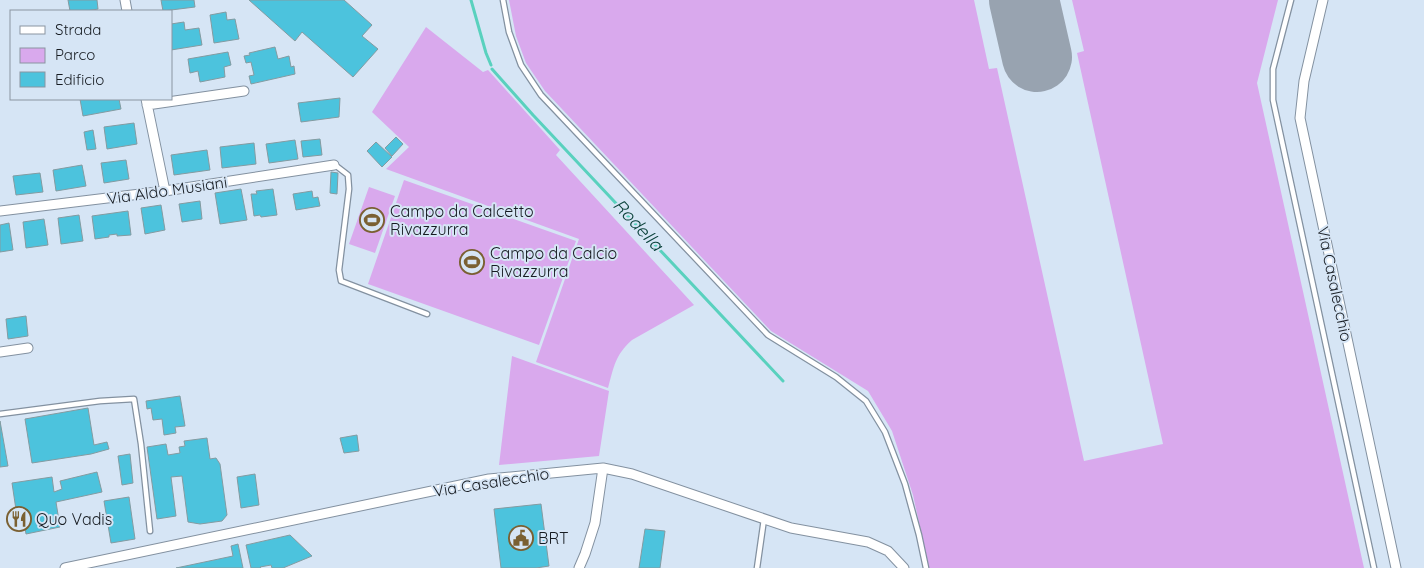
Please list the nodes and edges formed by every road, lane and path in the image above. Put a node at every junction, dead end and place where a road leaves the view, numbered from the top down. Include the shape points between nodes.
1 (503, 0) edge
2 (1291, 0) edge
3 (1323, 0) edge
4 (244, 91) dead end
5 (172, 99) edge
6 (164, 100) edge
7 (146, 102) edge
8 (334, 165) joint
9 (165, 191) junction
10 (0, 211) edge
11 (427, 314) dead end
12 (28, 348) dead end
13 (0, 352) edge
14 (0, 414) edge
15 (603, 468) junction
16 (764, 518) junction
17 (150, 531) dead end
18 (65, 568) edge
19 (579, 568) edge
20 (757, 568) edge
21 (904, 568) edge
22 (926, 568) edge
23 (1374, 568) edge
24 (1396, 568) edge

1 - 22 lane via 509,32 521,65 542,95 768,335 836,377 866,401 886,432 905,484
2 - 23 lane via 1273,69 1273,100
3 - 24 street, Via Casalecchio via 1304,82 1300,118
4 - 5 street
6 - 7 street
7 - 9 street
8 - 9 street, Via Aldo Musiani
8 - 11 lane via 348,175 349,189 339,270 341,281
9 - 10 street, Via Aldo Musiani
12 - 13 street
14 - 17 lane via 134,399
15 - 16 street, Via Casalecchio via 632,474
15 - 18 street, Via Casalecchio via 489,479
15 - 19 street via 595,523
16 - 20 lane
16 - 21 street, Via Casalecchio via 791,528 868,542 888,551

